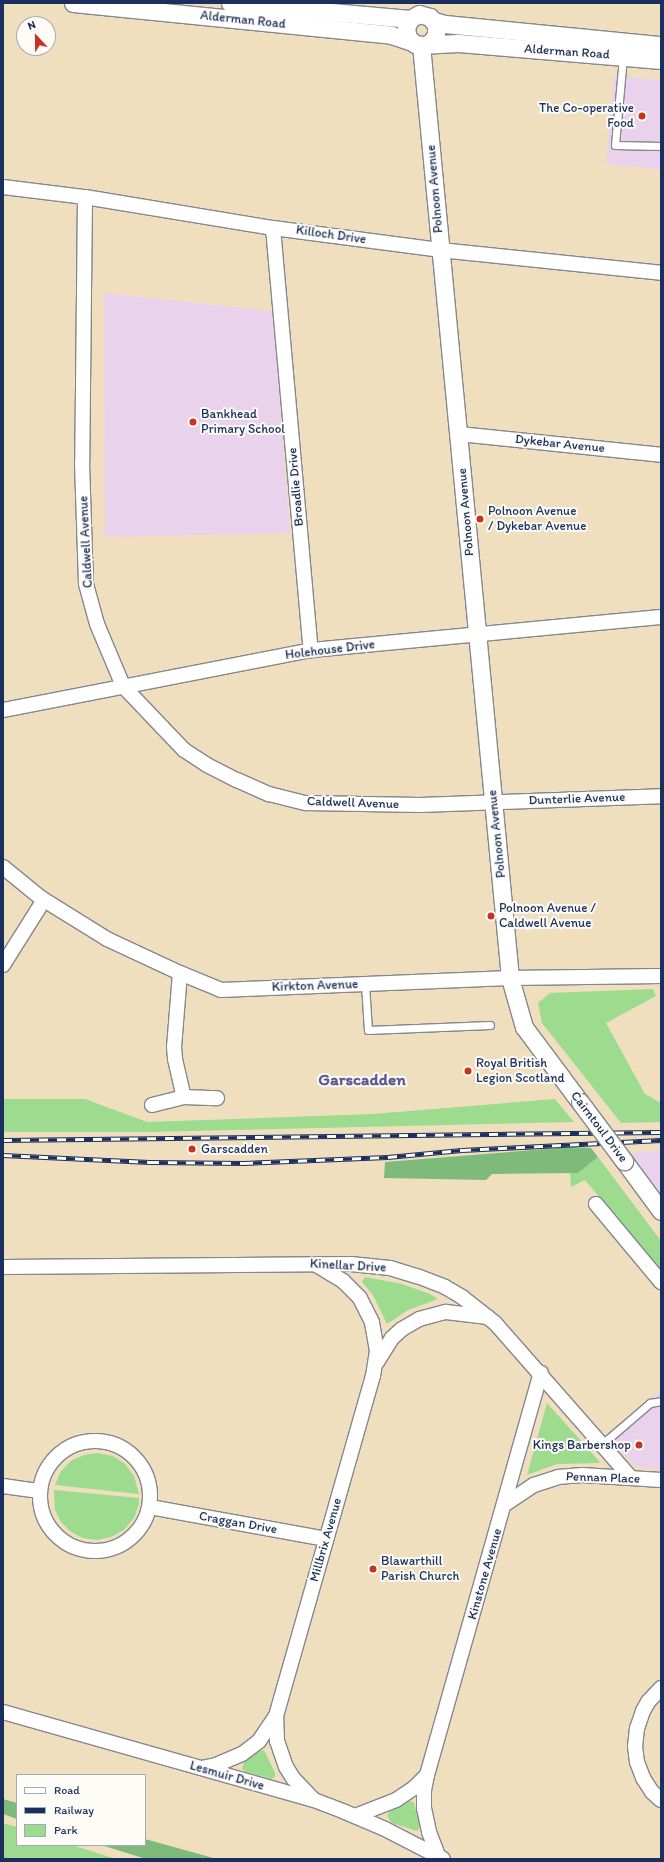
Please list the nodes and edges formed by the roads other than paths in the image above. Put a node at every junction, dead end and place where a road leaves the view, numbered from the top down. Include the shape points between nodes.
1 (73, 3) edge
2 (230, 3) edge
3 (422, 14) edge
4 (419, 44) junction
5 (661, 45) edge
6 (623, 56) junction
7 (661, 60) edge
8 (661, 146) edge
9 (3, 187) edge
10 (85, 197) junction
11 (273, 228) junction
12 (440, 250) junction
13 (661, 273) edge
14 (459, 434) junction
15 (661, 455) edge
16 (661, 618) edge
17 (477, 634) junction
18 (311, 650) junction
19 (123, 686) junction
20 (3, 710) edge
21 (661, 796) edge
22 (494, 801) junction
23 (3, 867) edge
24 (44, 900) junction
25 (3, 965) edge
26 (180, 973) junction
27 (661, 976) edge
28 (510, 978) junction
29 (365, 984) junction
30 (490, 1025) dead end
31 (184, 1097) junction
32 (217, 1098) dead end
33 (152, 1105) dead end
34 (596, 1204) dead end
35 (661, 1211) edge
36 (314, 1264) junction
37 (3, 1267) edge
38 (661, 1282) edge
39 (488, 1317) junction
40 (376, 1364) junction
41 (541, 1373) junction
42 (661, 1401) edge
43 (601, 1444) junction
44 (631, 1478) junction
45 (661, 1480) edge
46 (3, 1486) edge
47 (40, 1491) junction
48 (150, 1506) junction
49 (504, 1506) junction
50 (326, 1539) junction
51 (661, 1688) edge
52 (3, 1712) edge
53 (276, 1716) junction
54 (200, 1768) junction
55 (427, 1775) junction
56 (314, 1800) junction
57 (661, 1800) edge
58 (355, 1816) junction
59 (440, 1857) edge

1 - 4 street, Alderman Road via 391,35
2 - 3 street, Alderman Road
3 - 4 street via 407,24 406,33
3 - 4 street via 436,25 436,35 430,43
3 - 5 street, Alderman Road via 445,24
4 - 6 street, Alderman Road via 458,43
4 - 12 street, Polnoon Avenue
6 - 7 street, Alderman Road
6 - 8 lane via 615,145
9 - 10 street, Killoch Drive
10 - 11 street, Killoch Drive
10 - 19 street, Caldwell Avenue via 82,463 86,584 97,624
11 - 12 street, Killoch Drive
11 - 18 street, Broadlie Drive
12 - 13 street, Killoch Drive
12 - 14 street, Polnoon Avenue
14 - 15 street, Dykebar Avenue
14 - 17 street, Polnoon Avenue
16 - 17 street, Holehouse Drive
17 - 18 street, Holehouse Drive
17 - 22 street, Polnoon Avenue
18 - 19 street, Holehouse Drive
19 - 20 street, Holehouse Drive
19 - 22 street, Caldwell Avenue via 184,750 207,765 269,794 306,803 338,805 420,805
21 - 22 street, Dunterlie Avenue
22 - 28 street, Polnoon Avenue
23 - 24 street, Kirkton Avenue
24 - 25 street
24 - 26 street, Kirkton Avenue via 107,939
26 - 29 street, Kirkton Avenue via 222,990
26 - 31 street via 174,1048
27 - 28 street, Kirkton Avenue
28 - 29 street, Kirkton Avenue
28 - 35 street, Cairntoul Drive, bridge via 524,1026
29 - 30 lane via 368,1030
31 - 32 street
31 - 33 street
34 - 38 street
36 - 37 street, Kinellar Drive
36 - 39 street, Kinellar Drive via 365,1265 404,1271 445,1287
36 - 40 street, Millbrix Avenue via 343,1281 365,1305 376,1336
39 - 40 street, Millbrix Avenue via 446,1312 419,1319 392,1338
39 - 41 street, Kinellar Drive
40 - 50 street, Millbrix Avenue
41 - 43 street, Kinellar Drive
41 - 49 street, Kinstone Avenue
42 - 43 lane via 647,1406
43 - 44 street, Kinellar Drive
44 - 45 street, Pennan Place
44 - 49 street, Pennan Place via 558,1476 528,1488
46 - 47 street
47 - 48 street via 41,1506 50,1527 66,1544 80,1550 110,1550 125,1544 141,1527
47 - 48 street via 44,1476 61,1453 74,1445 103,1442 124,1449 140,1464 148,1477
48 - 50 street, Craggan Drive
49 - 55 street, Kinstone Avenue
50 - 53 street, Millbrix Avenue
51 - 57 street via 648,1702 641,1716 634,1746 643,1778
52 - 54 street, Lesmuir Drive
53 - 54 street, Millbrix Avenue via 259,1741 242,1754 216,1765
53 - 56 street, Millbrix Avenue via 277,1741 286,1767
54 - 56 street, Lesmuir Drive
55 - 58 street, Kinstone Avenue via 396,1800
55 - 59 street, Kinstone Avenue via 424,1808 429,1832
56 - 58 street, Lesmuir Drive
58 - 59 street, Lesmuir Drive

